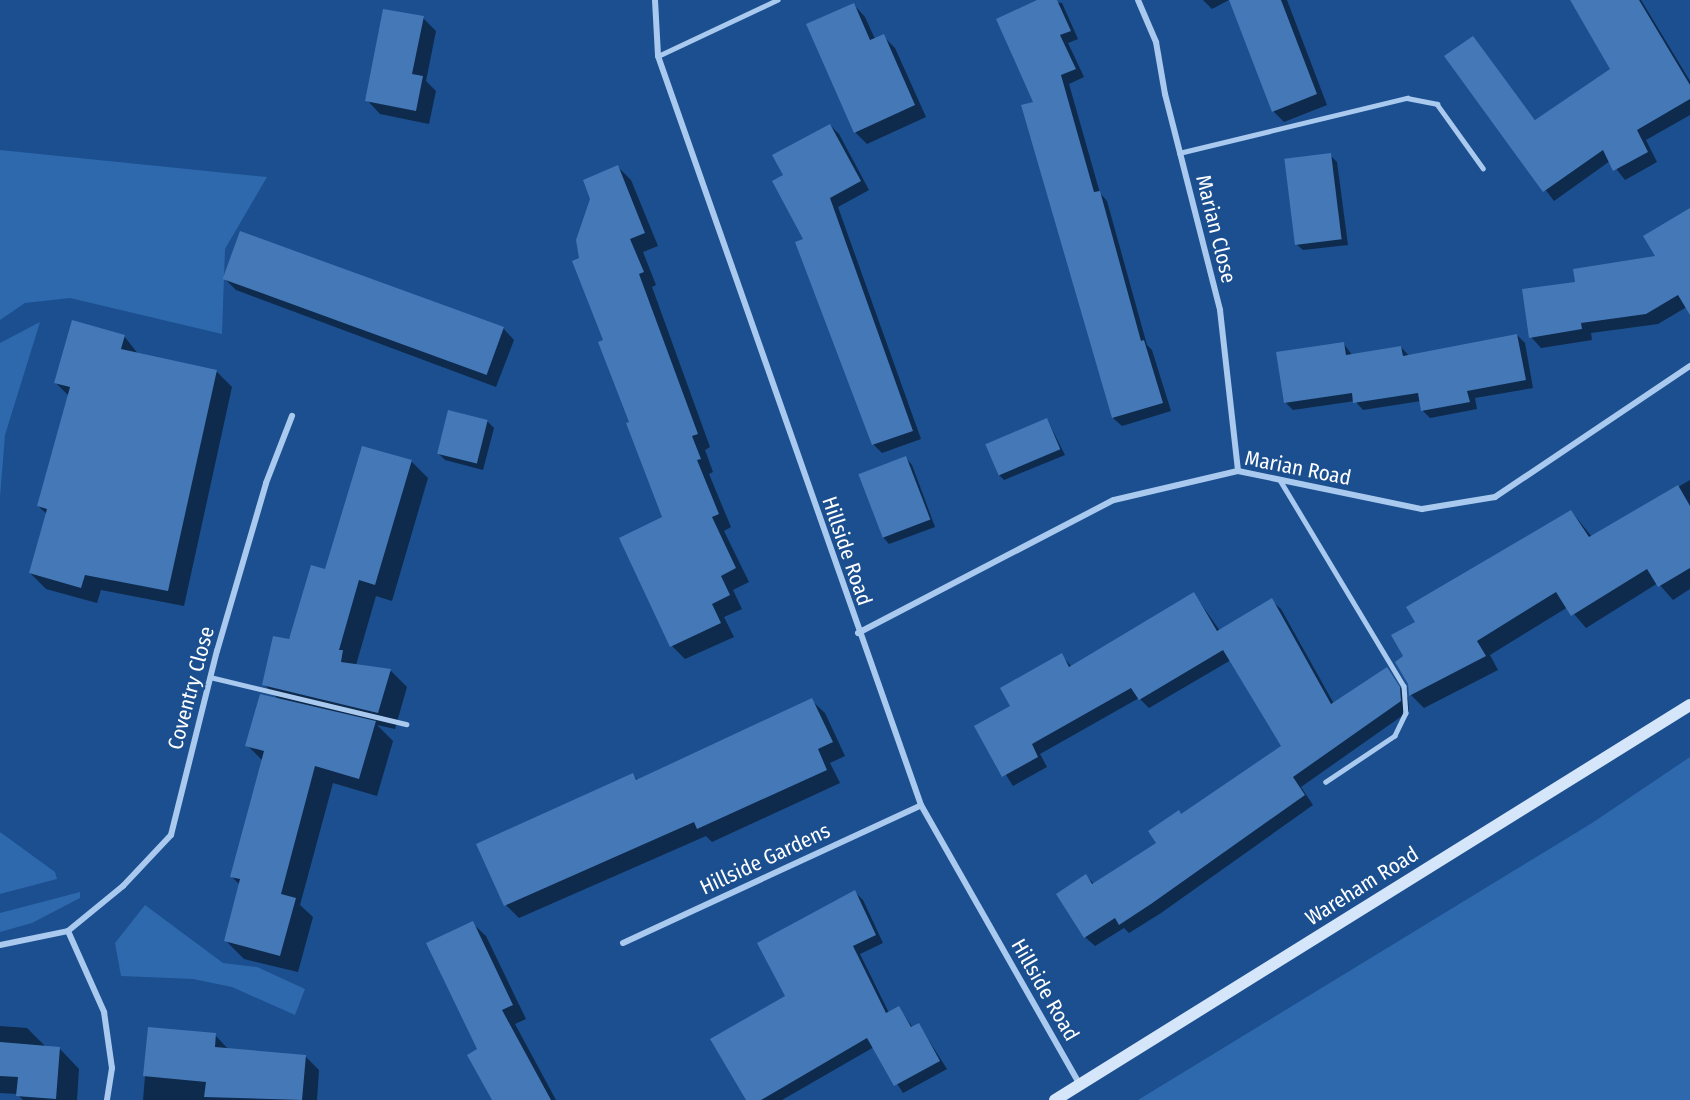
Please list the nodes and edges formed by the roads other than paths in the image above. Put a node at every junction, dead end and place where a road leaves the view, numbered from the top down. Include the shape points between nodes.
1 (655, 0) edge
2 (777, 0) edge
3 (1138, 0) edge
4 (658, 56) junction
5 (1179, 153) junction
6 (1484, 168) dead end
7 (1690, 366) edge
8 (292, 416) dead end
9 (1238, 471) junction
10 (1279, 479) junction
11 (858, 633) junction
12 (210, 677) junction
13 (1690, 705) edge
14 (406, 724) dead end
15 (1326, 782) dead end
16 (921, 805) junction
17 (68, 931) junction
18 (623, 943) dead end
19 (0, 945) edge
20 (1080, 1085) junction
21 (106, 1100) edge
22 (1055, 1100) edge

1 - 4 street, Hillside Road
2 - 4 lane
3 - 5 street, Marian Close via 1156,42
4 - 11 street, Hillside Road
5 - 6 lane via 1407,98 1437,104
5 - 9 street, Marian Close via 1220,310
7 - 10 street, Marian Road via 1495,497 1422,509
8 - 12 street, Coventry Close via 266,483
9 - 10 street, Marian Road
9 - 11 street, Marian Road via 1114,500
10 - 15 lane via 1404,686 1406,713 1395,736
11 - 16 street, Hillside Road
12 - 14 lane
12 - 17 street, Coventry Close via 171,835 123,886
13 - 20 street, Wareham Road
16 - 18 street, Hillside Gardens
16 - 20 street, Hillside Road
17 - 19 street, Coventry Close
17 - 21 street via 104,1012 111,1068
20 - 22 street, Wareham Road

